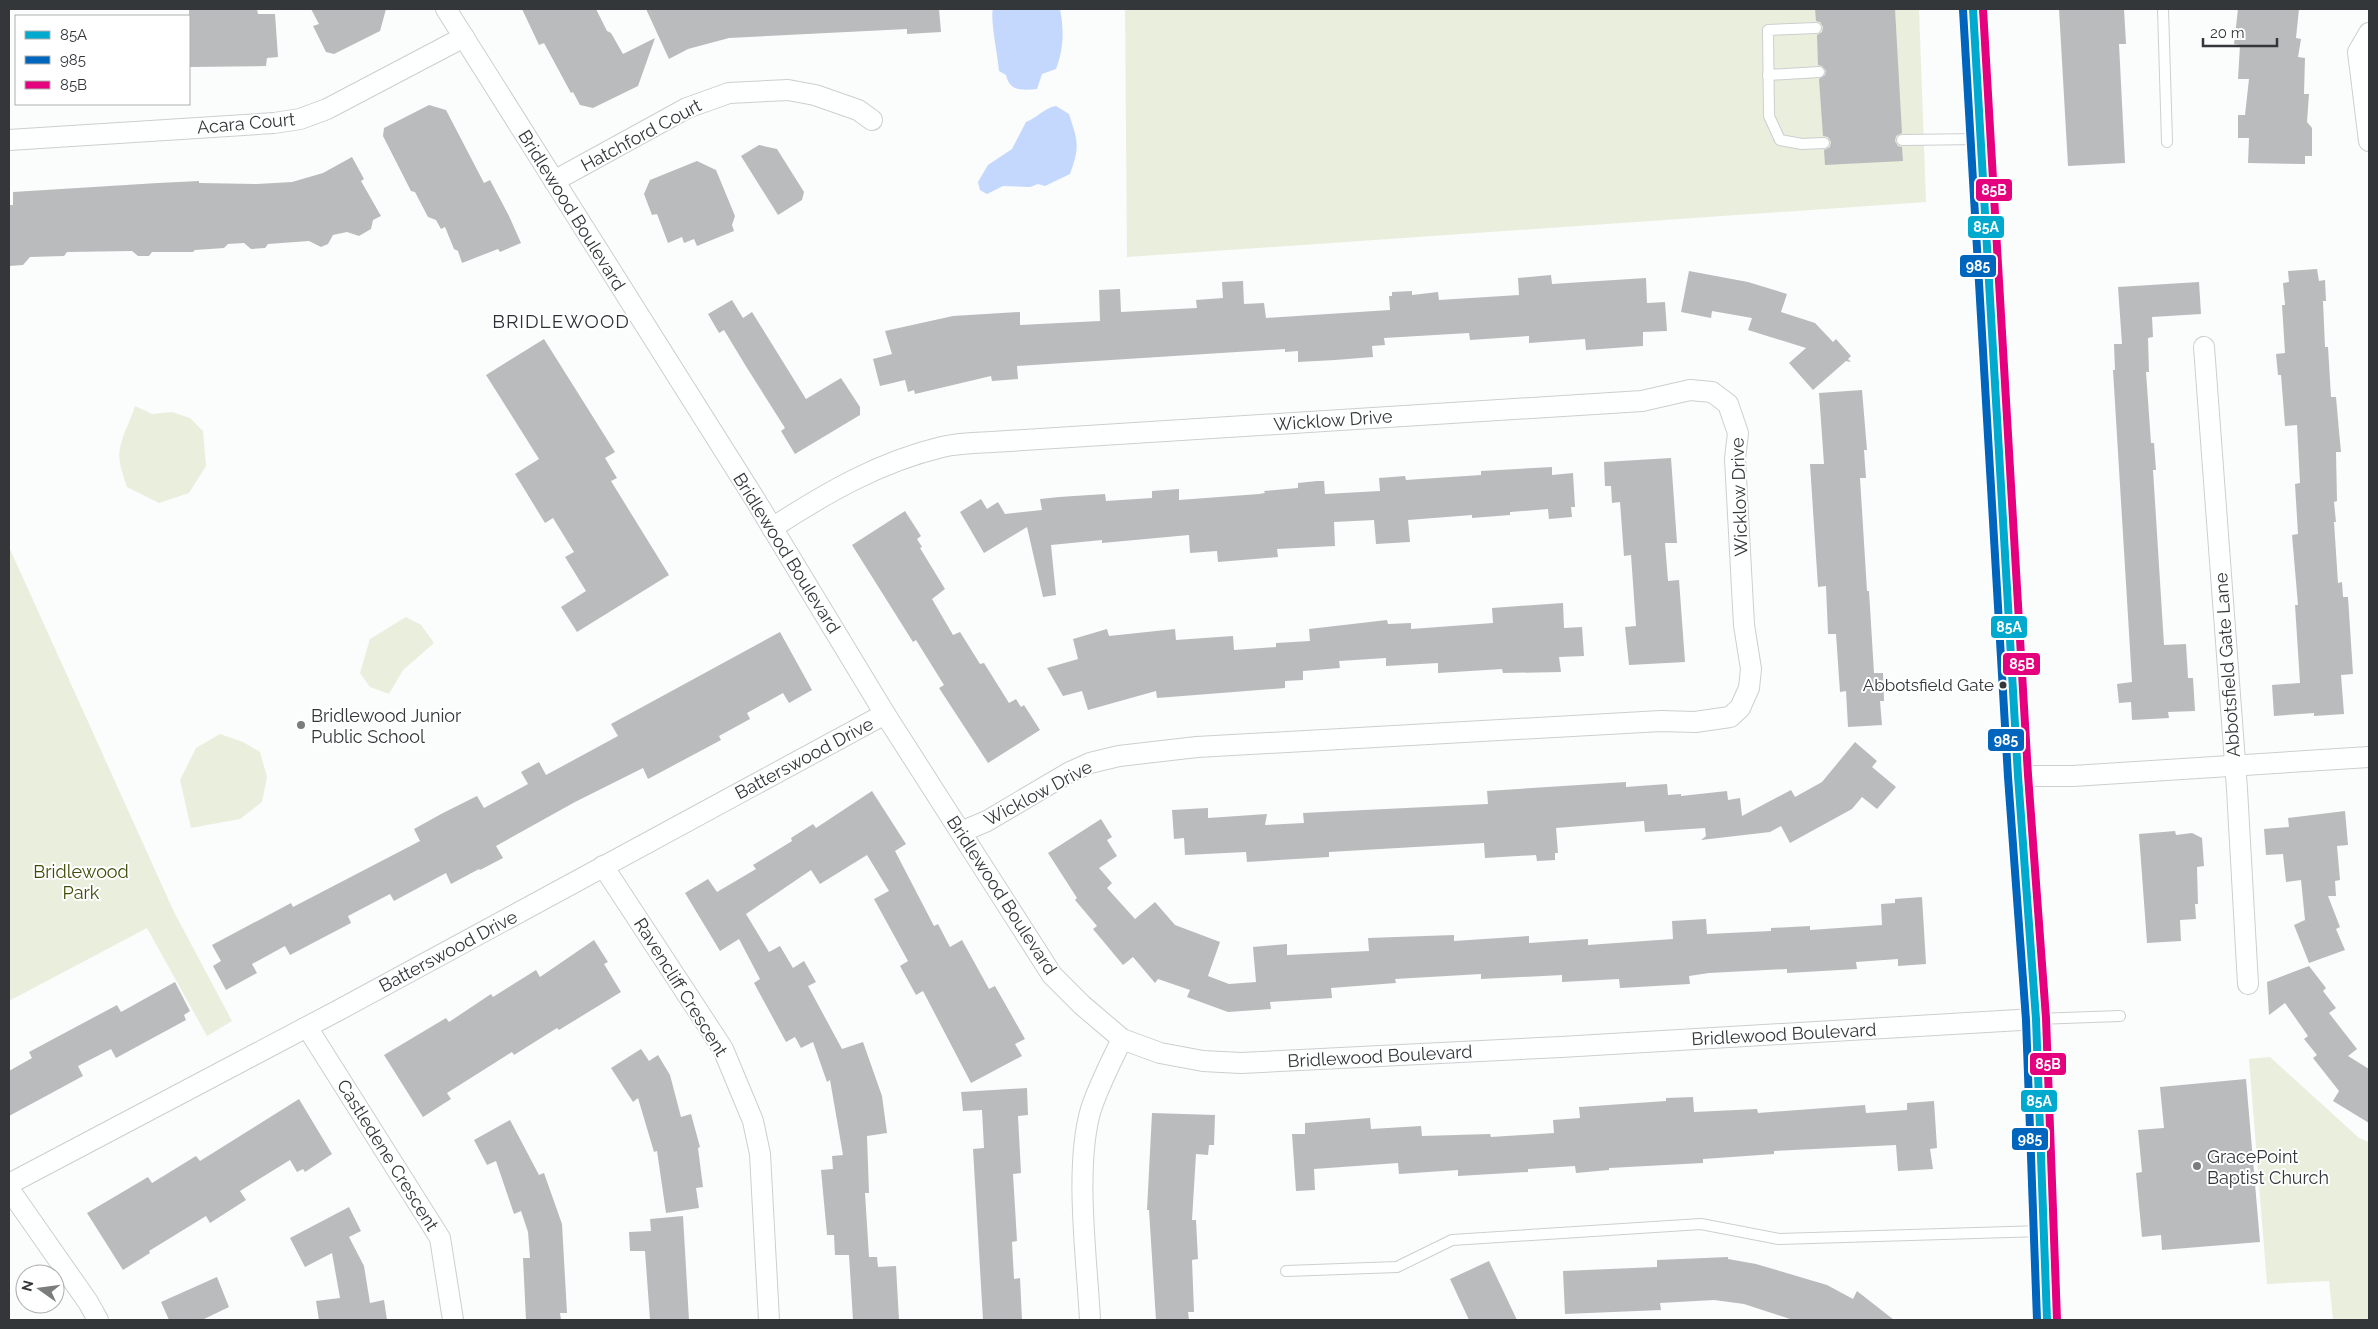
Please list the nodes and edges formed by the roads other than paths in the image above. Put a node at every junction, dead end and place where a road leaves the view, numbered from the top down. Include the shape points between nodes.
1 (446, 9) edge
2 (1973, 9) edge
3 (2163, 9) edge
4 (1816, 28) dead end
5 (2369, 33) edge
6 (464, 37) junction
7 (1819, 72) dead end
8 (1768, 76) junction
9 (872, 120) dead end
10 (1980, 139) junction
11 (9, 140) edge
12 (1902, 140) dead end
13 (2369, 141) edge
14 (2167, 142) dead end
15 (1824, 143) dead end
16 (554, 181) junction
17 (2204, 347) dead end
18 (772, 528) junction
19 (886, 714) junction
20 (2369, 757) edge
21 (2234, 766) junction
22 (2018, 776) junction
23 (961, 832) junction
24 (603, 866) junction
25 (2248, 984) dead end
26 (2120, 1016) dead end
27 (2036, 1019) junction
28 (307, 1027) junction
29 (1122, 1039) junction
30 (9, 1184) edge
31 (9, 1189) edge
32 (2043, 1231) junction
33 (1286, 1271) dead end
34 (98, 1320) edge
35 (453, 1320) edge
36 (769, 1320) edge
37 (1090, 1320) edge
38 (2047, 1320) edge

1 - 6 street, Bridlewood Boulevard
2 - 10 main road
3 - 14 lane
4 - 8 lane via 1768,30
5 - 13 street via 2358,52
6 - 11 street, Acara Court via 327,110 300,119
6 - 16 street, Bridlewood Boulevard
7 - 8 lane
8 - 15 lane via 1769,116 1780,140
9 - 16 street, Hatchford Court via 858,110 806,93 788,90 729,94 687,108
10 - 12 lane
10 - 22 main road
16 - 18 street, Bridlewood Boulevard
17 - 21 street, Abbotsfield Gate Lane
18 - 19 street, Bridlewood Boulevard
18 - 23 street, Wicklow Drive via 868,472 944,446 1642,401 1690,390 1712,392 1728,404 1738,434 1735,460 1744,625 1751,669 1750,688 1740,708 1730,717 1695,722 1660,721 1197,747 1119,756 1070,772 988,821
19 - 23 street, Bridlewood Boulevard
19 - 24 street, Batterswood Drive
20 - 21 street
21 - 22 street via 2073,776
21 - 25 street, Abbotsfield Gate Lane
22 - 27 main road
23 - 29 street, Bridlewood Boulevard via 1052,975
24 - 28 street, Batterswood Drive
24 - 36 street, Ravencliff Crescent via 723,1049 753,1121 760,1154
26 - 27 lane
27 - 29 street, Bridlewood Boulevard via 1241,1063 1203,1061 1160,1053
27 - 32 main road
28 - 30 street, Batterswood Drive
28 - 35 street, Castledene Crescent via 440,1238
29 - 37 street via 1091,1110 1085,1146 1083,1184
31 - 34 street
32 - 33 lane via 1779,1239 1702,1224 1452,1240 1396,1267
32 - 38 main road

